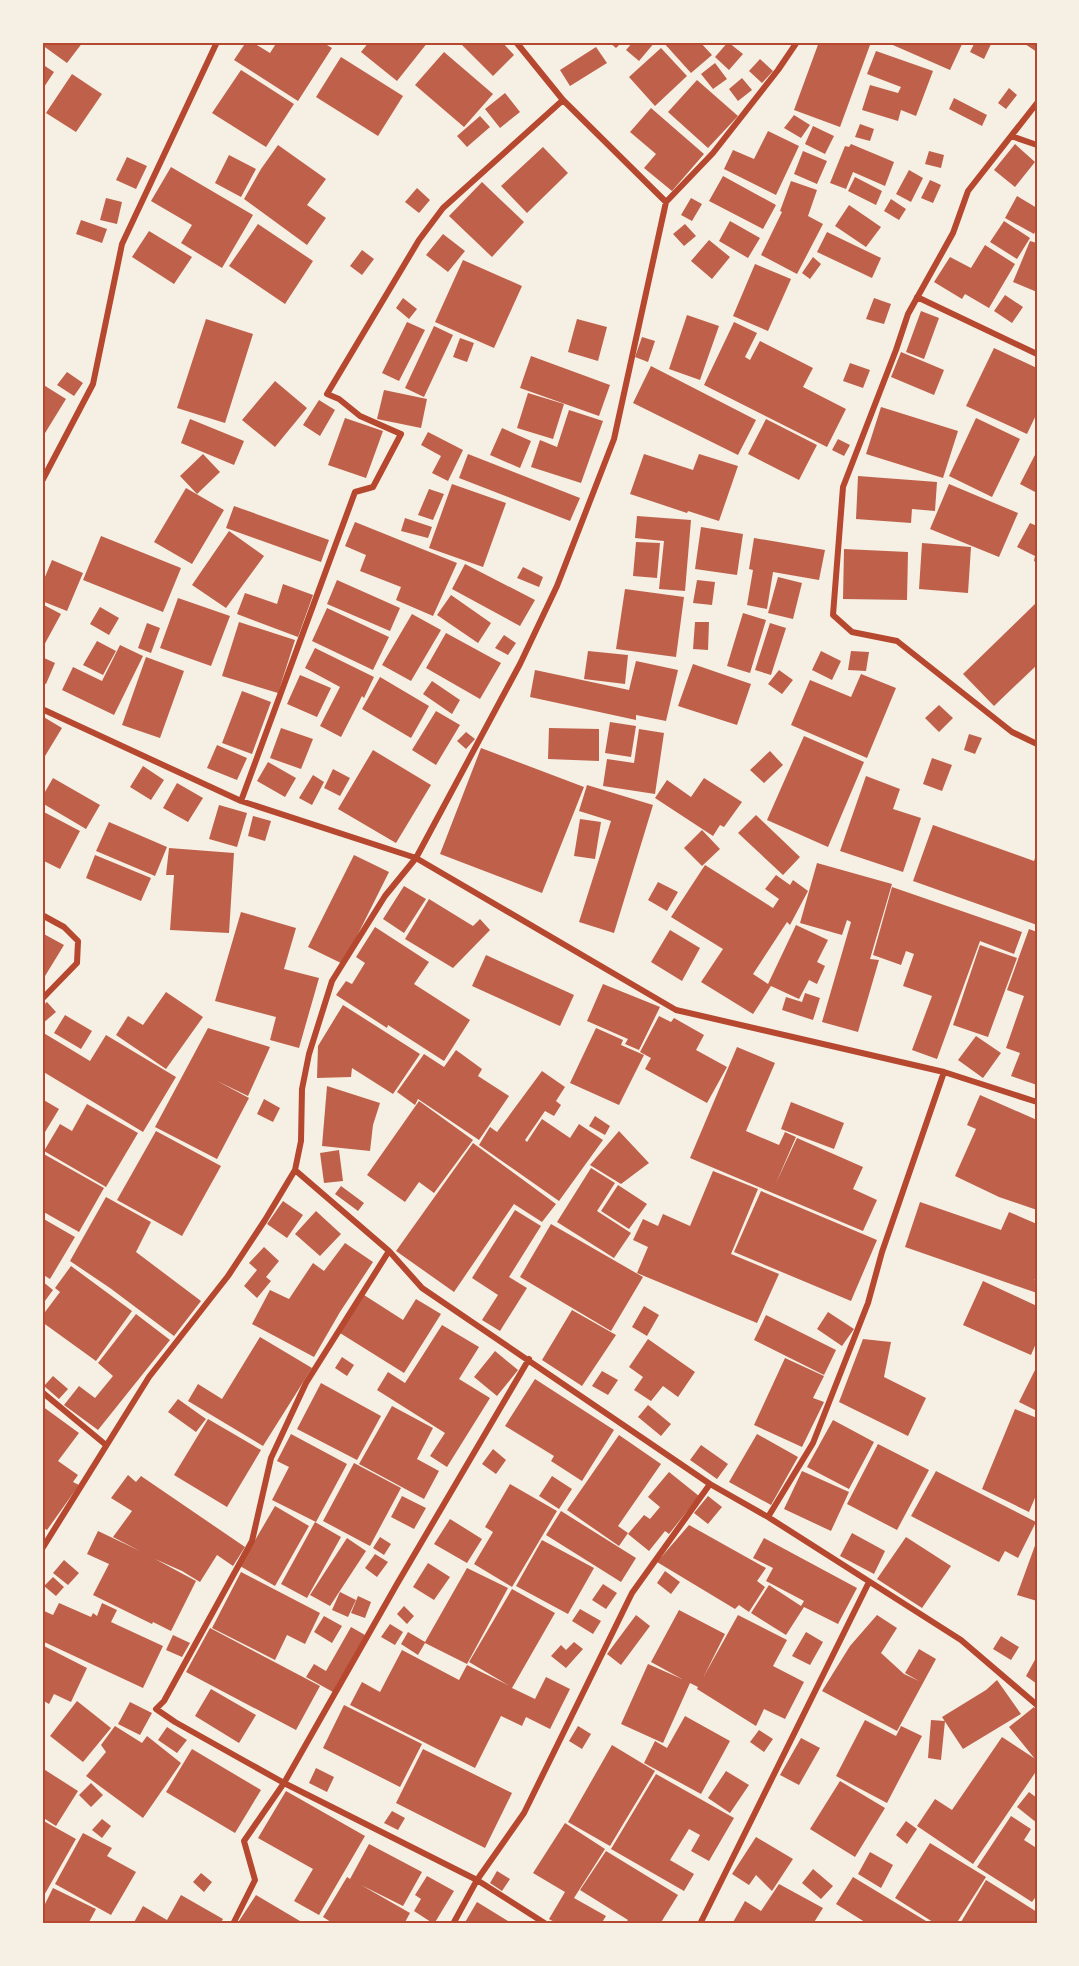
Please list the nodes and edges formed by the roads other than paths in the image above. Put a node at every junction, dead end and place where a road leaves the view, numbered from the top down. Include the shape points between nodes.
1 (217, 42) edge
2 (516, 42) edge
3 (797, 42) edge
4 (563, 100) junction
5 (1037, 103) edge
6 (1011, 136) junction
7 (1037, 146) edge
8 (666, 202) junction
9 (917, 297) junction
10 (1037, 354) edge
11 (42, 481) edge
12 (42, 709) edge
13 (1037, 744) edge
14 (242, 801) junction
15 (416, 858) junction
16 (42, 915) edge
17 (42, 999) edge
18 (944, 1072) junction
19 (1037, 1102) edge
20 (295, 1170) junction
21 (389, 1251) junction
22 (529, 1359) junction
23 (42, 1392) edge
24 (106, 1445) junction
25 (710, 1484) junction
26 (768, 1517) junction
27 (42, 1549) edge
28 (869, 1582) junction
29 (1037, 1705) edge
30 (284, 1783) junction
31 (477, 1880) junction
32 (233, 1924) edge
33 (453, 1924) edge
34 (546, 1924) edge
35 (700, 1924) edge

1 - 11 street via 122,244 93,384
2 - 4 street
3 - 8 street via 713,153
4 - 8 street
4 - 14 street via 443,208 419,240 327,394 360,416 401,434 373,487 355,492
5 - 6 street
6 - 7 street
6 - 9 street via 968,190 952,233
8 - 15 street via 614,439 557,586 520,664
9 - 10 street
9 - 13 street via 843,487 833,615 852,632 897,641 1012,732
12 - 14 street
14 - 15 street
15 - 18 street via 676,1010
15 - 20 street via 385,896 332,981 302,1089 301,1141
16 - 17 street via 64,927 78,941 77,963
18 - 19 street
18 - 26 street via 868,1303 813,1443
20 - 21 street
20 - 24 street via 228,1276 149,1377
21 - 22 street via 422,1288
21 - 30 street via 306,1383 272,1458 252,1541 164,1701 156,1708
22 - 25 street
22 - 30 street
23 - 24 street
24 - 27 street
25 - 26 street
25 - 31 street via 632,1593 524,1813
26 - 28 street
28 - 29 street via 961,1640
28 - 35 street
30 - 31 street
30 - 32 street via 244,1841 255,1881
31 - 33 street
31 - 34 street

